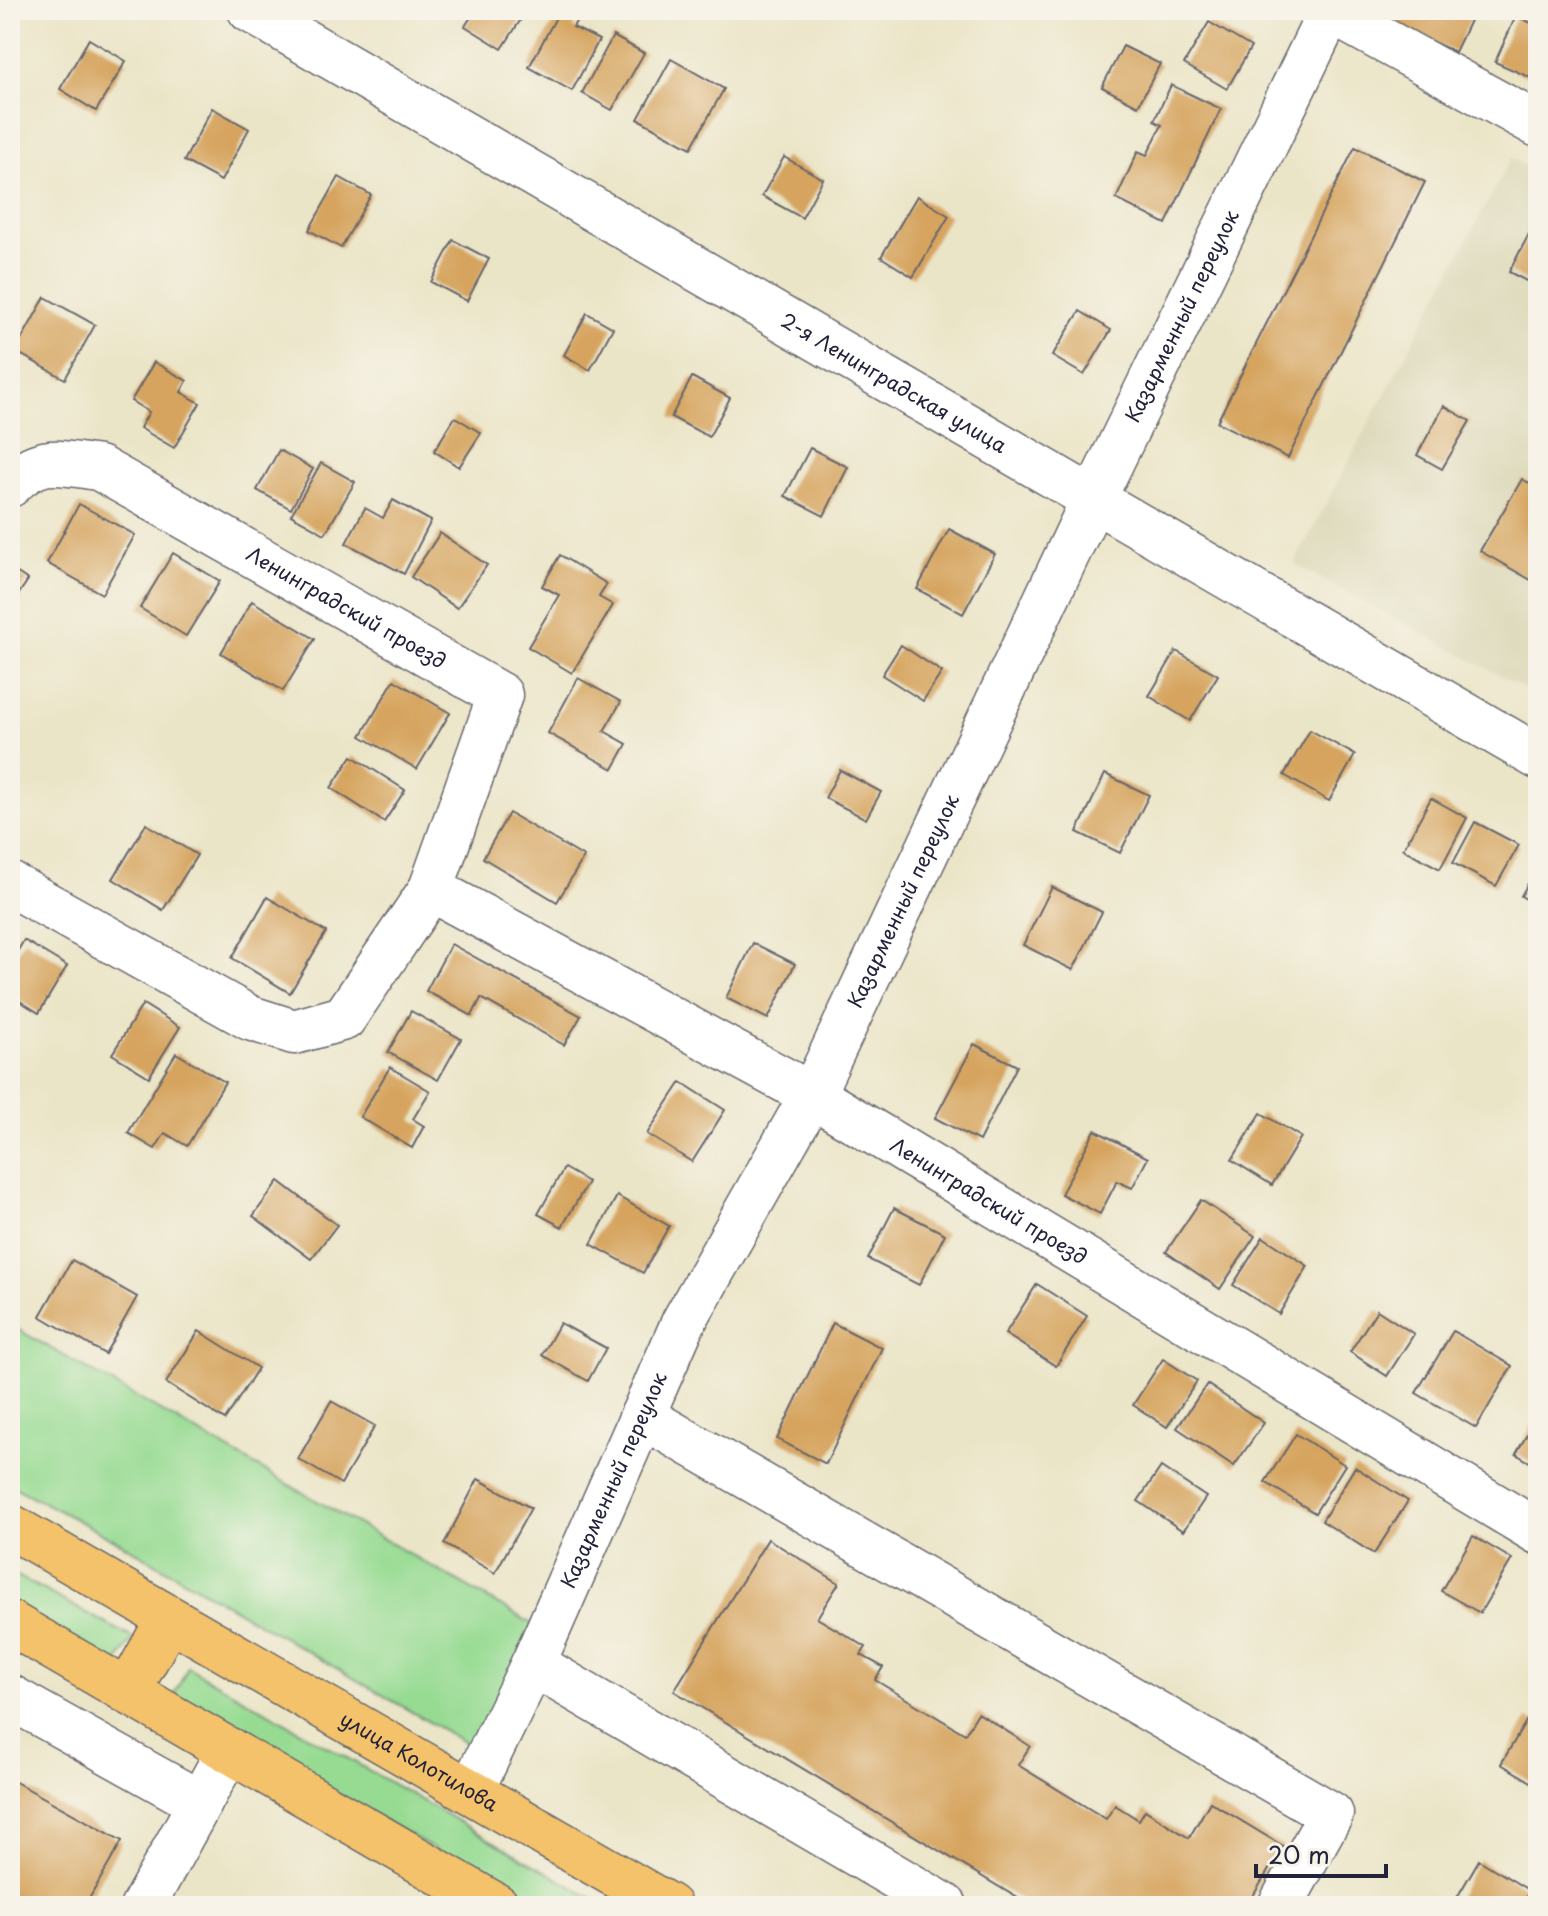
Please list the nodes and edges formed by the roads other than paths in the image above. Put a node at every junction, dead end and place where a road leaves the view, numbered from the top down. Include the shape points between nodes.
1 (250, 10) edge
2 (1330, 10) edge
3 (1538, 125) edge
4 (10, 485) edge
5 (1093, 500) junction
6 (1538, 757) edge
7 (10, 884) edge
8 (431, 889) junction
9 (812, 1095) junction
10 (642, 1416) junction
11 (10, 1526) edge
12 (1538, 1532) edge
13 (169, 1618) junction
14 (10, 1623) edge
15 (533, 1664) junction
16 (128, 1692) junction
17 (10, 1697) edge
18 (229, 1750) junction
19 (471, 1791) junction
20 (200, 1803) junction
21 (143, 1906) edge
22 (497, 1906) edge
23 (669, 1906) edge
24 (945, 1906) edge
25 (1280, 1906) edge

1 - 5 street, 2-я Ленинградская улица
2 - 3 street
2 - 5 street, Казарменный переулок
4 - 8 street, Ленинградский проезд via 46,461 99,468 500,695
5 - 6 street, 2-я Ленинградская улица
5 - 9 street, Казарменный переулок
7 - 8 street, Ленинградский проезд via 250,1018 294,1032 344,1018
8 - 9 street, Ленинградский проезд
9 - 10 street, Казарменный переулок via 684,1321
9 - 12 street, Ленинградский проезд
10 - 15 street, Казарменный переулок
10 - 25 street via 1331,1814
11 - 13 main road, улица Колотилова
13 - 16 main road
13 - 19 main road, улица Колотилова
14 - 16 main road
15 - 19 street, Казарменный переулок
15 - 24 street
16 - 18 main road
17 - 20 street
18 - 20 street
18 - 22 main road
19 - 23 main road, улица Колотилова
20 - 21 street

